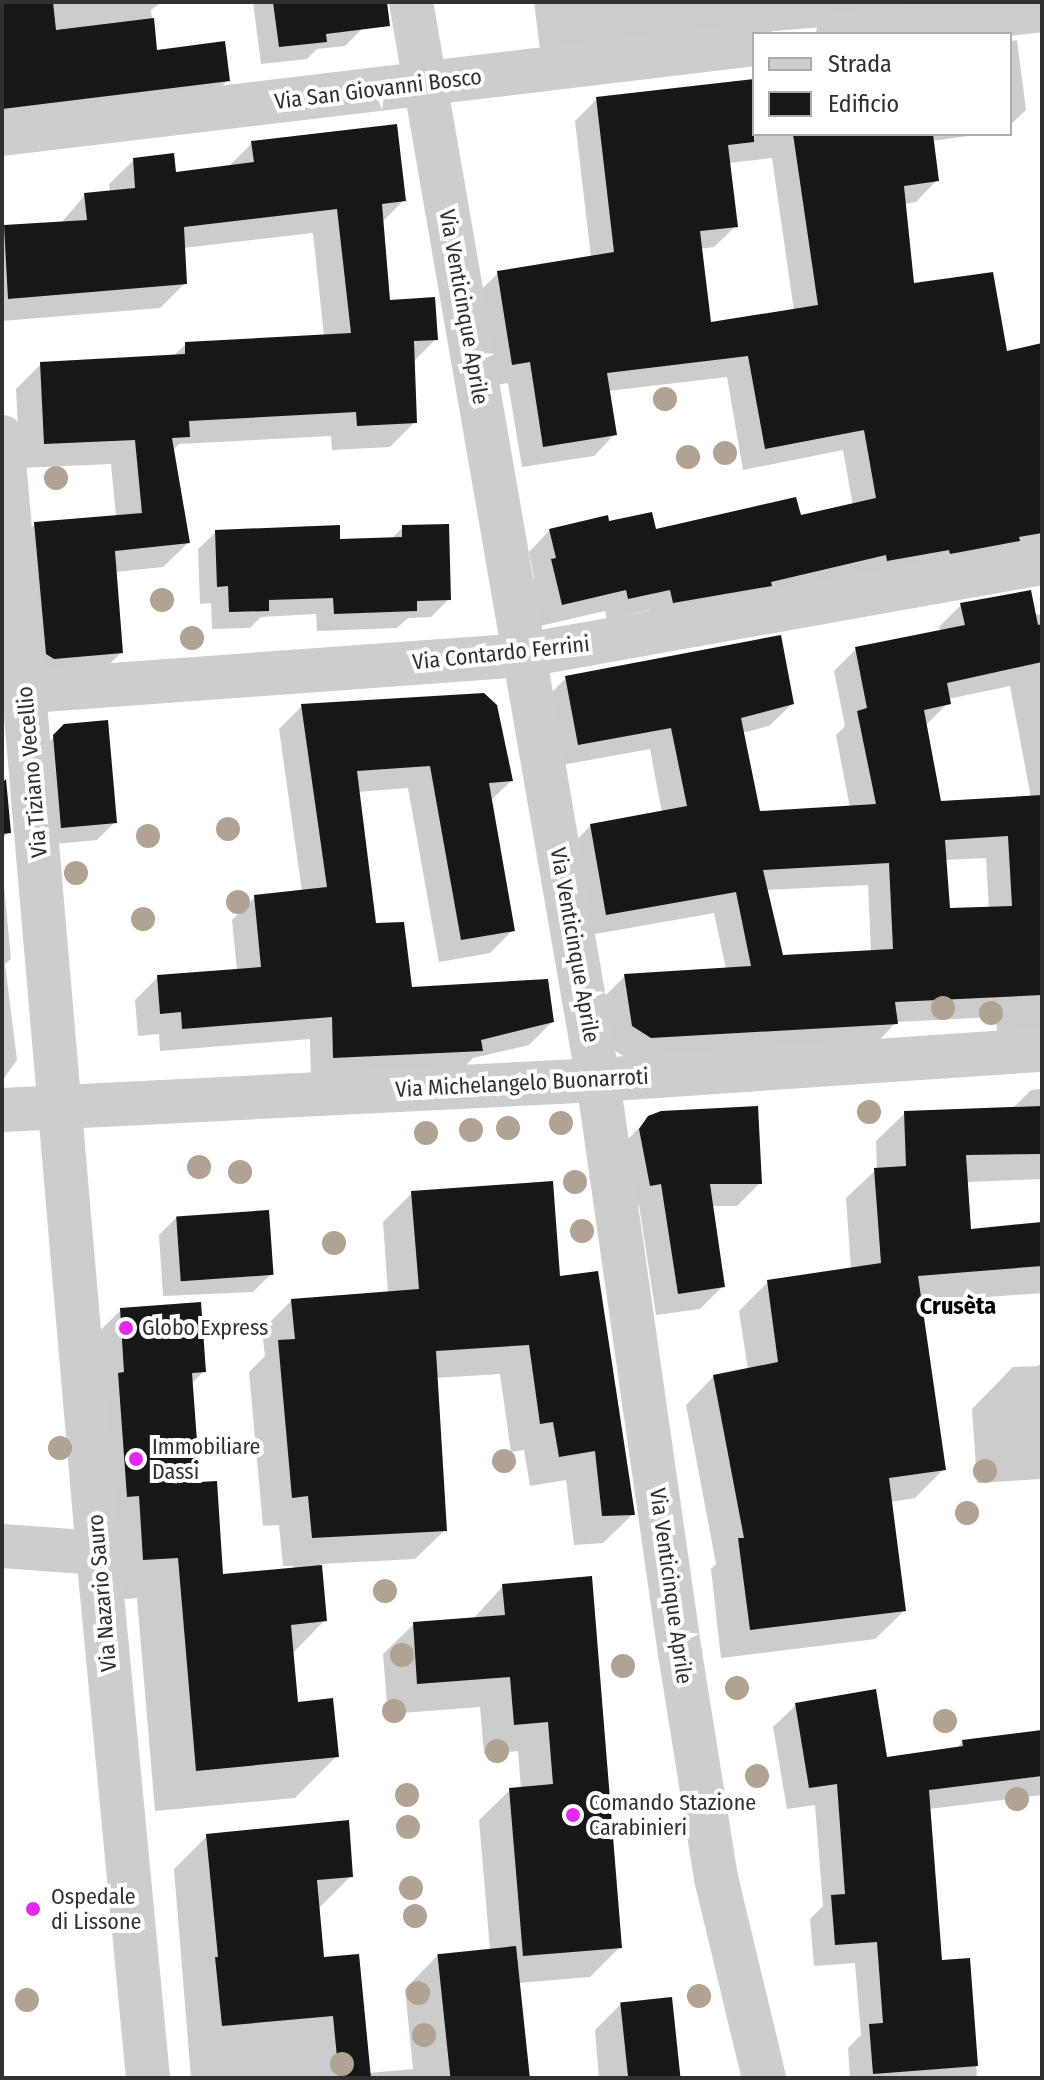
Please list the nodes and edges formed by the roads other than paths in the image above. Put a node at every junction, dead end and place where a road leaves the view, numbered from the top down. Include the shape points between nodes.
1 (411, 2) edge
2 (1042, 10) edge
3 (855, 32) edge
4 (752, 44) edge
5 (424, 83) junction
6 (2, 134) edge
7 (2, 437) edge
8 (1042, 563) edge
9 (525, 655) junction
10 (14, 692) edge
11 (1042, 1050) edge
12 (598, 1080) junction
13 (60, 1107) junction
14 (2, 1110) edge
15 (2, 1546) edge
16 (98, 1553) junction
17 (148, 2078) edge
18 (764, 2078) edge

1 - 5 street, Via Venticinque Aprile
2 - 3 street
4 - 5 street, Via San Giovanni Bosco
5 - 6 street, Via San Giovanni Bosco
5 - 9 street, Via Venticinque Aprile
7 - 10 street, Via Tiziano Vecellio
8 - 9 street, Via Contardo Ferrini
9 - 10 street, Via Contardo Ferrini
9 - 12 street, Via Venticinque Aprile
10 - 13 street, Via Tiziano Vecellio
11 - 12 street, Via Michelangelo Buonarroti
12 - 13 street, Via Michelangelo Buonarroti
12 - 18 street, Via Venticinque Aprile via 716,1878
13 - 14 street, Via Michelangelo Buonarroti
13 - 16 street, Via Nazario Sauro
15 - 16 street
16 - 17 street, Via Nazario Sauro

